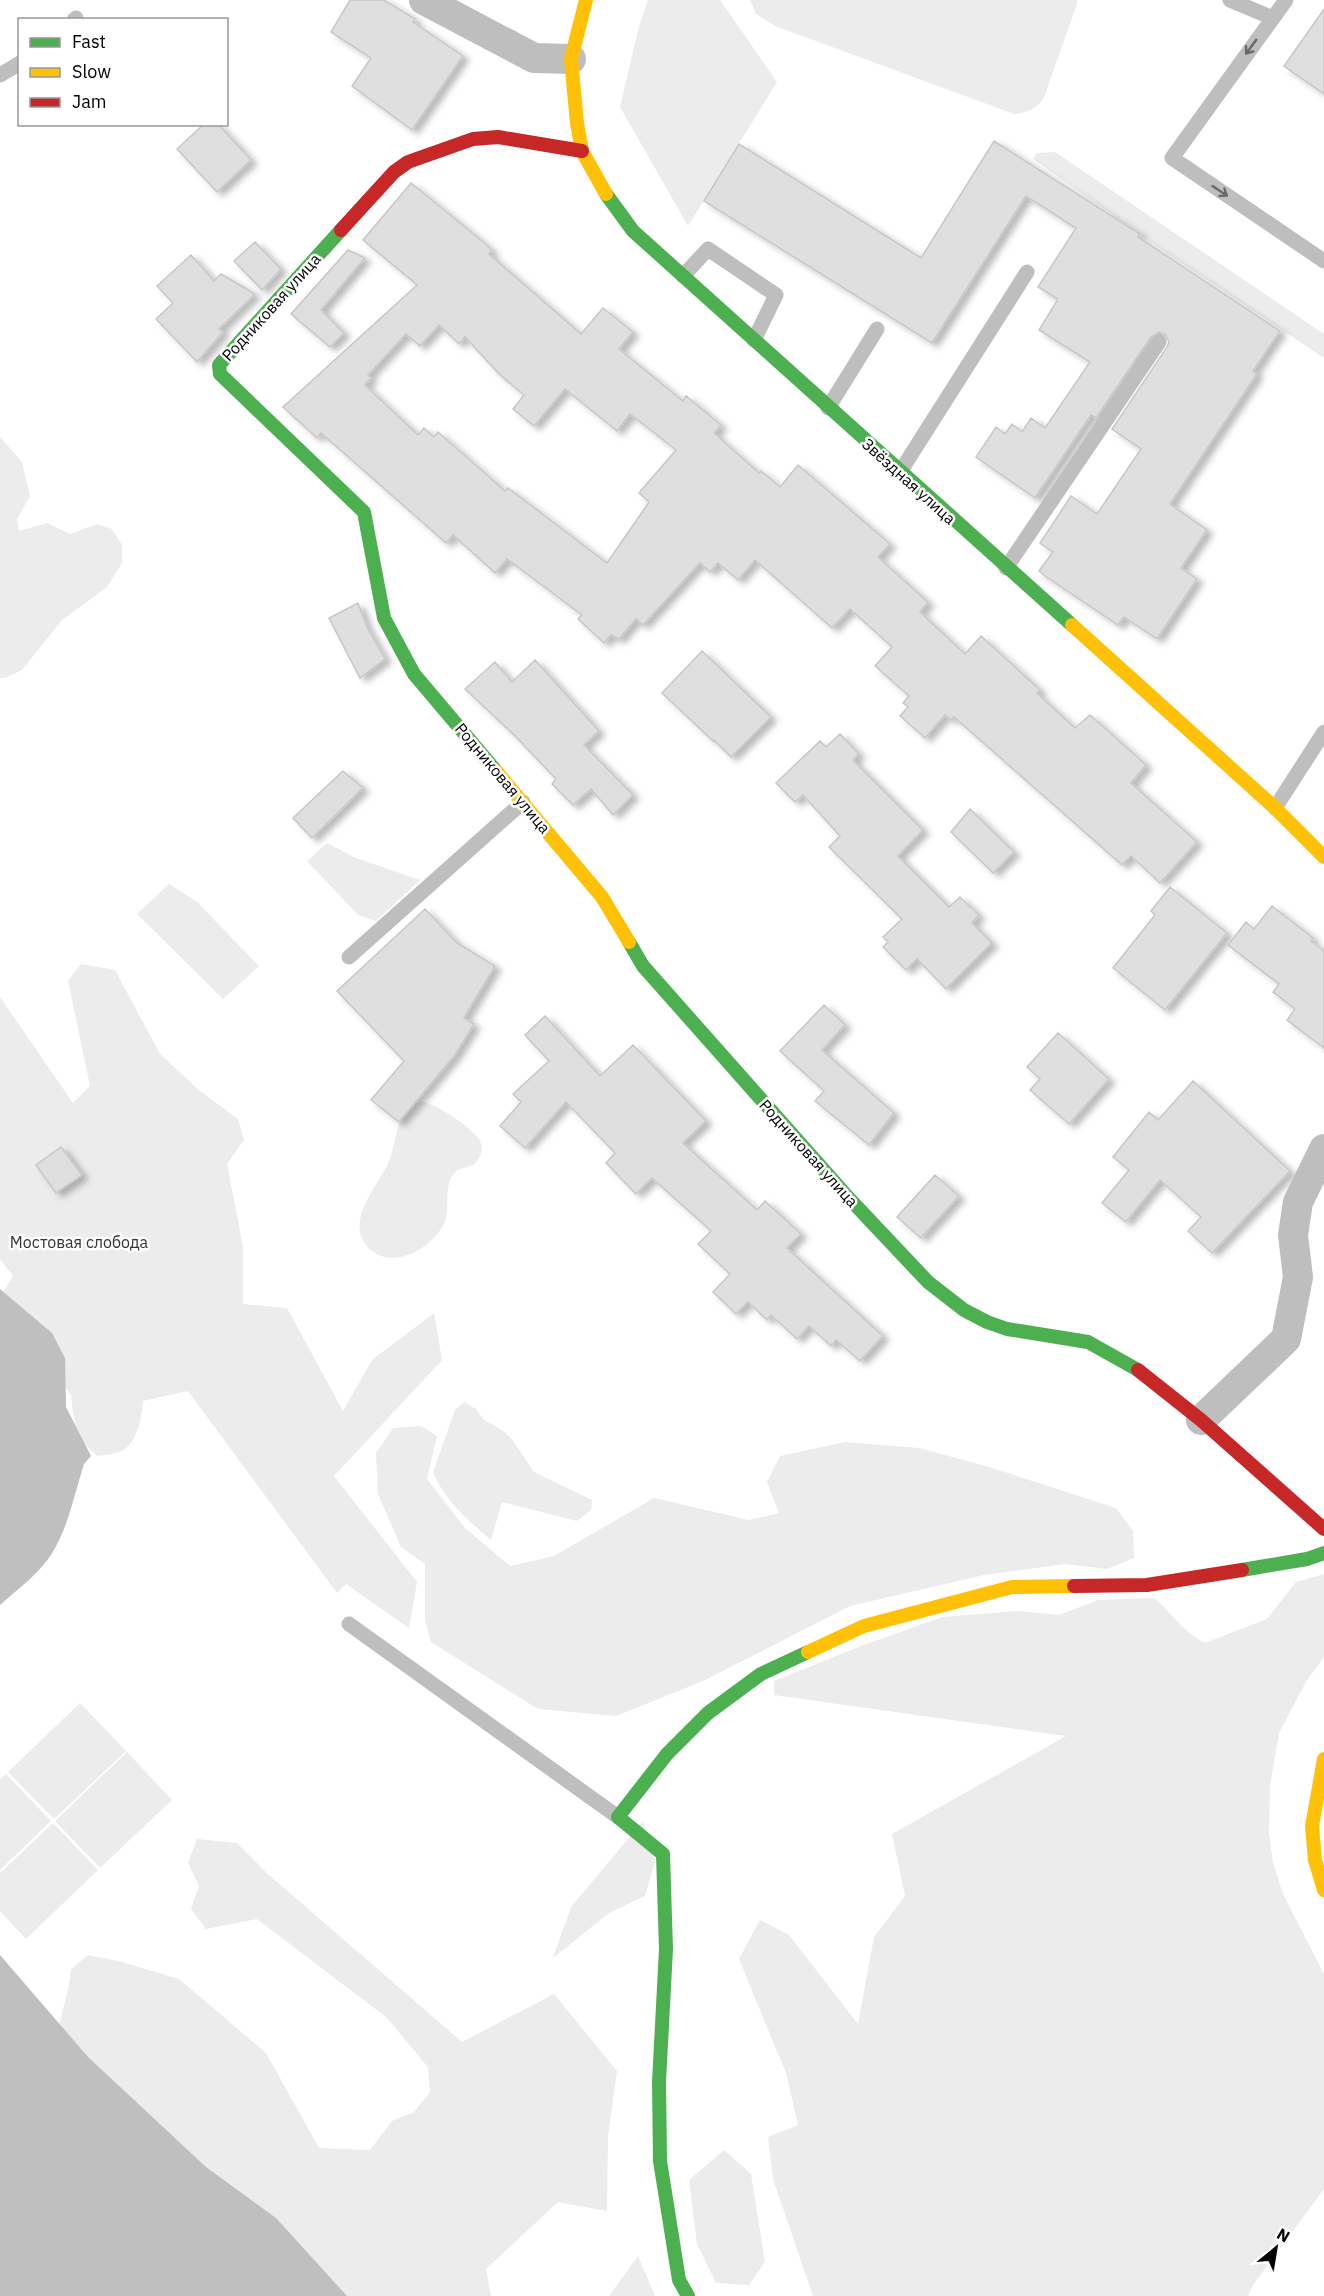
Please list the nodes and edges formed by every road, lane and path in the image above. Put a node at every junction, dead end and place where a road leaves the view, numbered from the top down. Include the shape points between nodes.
1 (424, 0) edge
2 (585, 0) edge
3 (1230, 0) edge
4 (1286, 0) edge
5 (1273, 18) junction
6 (571, 59) junction
7 (18, 64) edge
8 (0, 75) edge
9 (582, 151) junction
10 (1324, 261) edge
11 (1027, 272) dead end
12 (682, 276) junction
13 (877, 329) dead end
14 (754, 340) junction
15 (1159, 342) dead end
16 (828, 408) junction
17 (900, 472) junction
18 (1006, 568) junction
19 (1324, 732) edge
20 (524, 802) junction
21 (1275, 808) junction
22 (1324, 857) edge
23 (348, 957) dead end
24 (1324, 1149) edge
25 (1201, 1420) junction
26 (1324, 1529) edge
27 (1324, 1553) edge
28 (349, 1624) dead end
29 (1324, 1759) edge
30 (618, 1817) junction
31 (1324, 1890) edge
32 (688, 2296) edge

1 - 6 street via 534,58
2 - 6 street, Звёздная улица
3 - 5 lane
4 - 5 lane
5 -> 10 lane via 1172,158
6 - 9 street, Звёздная улица
7 - 8 lane
9 - 12 street, Звёздная улица via 598,182 633,231
9 - 20 street, Родниковая улица via 498,137 473,139 408,162 394,172 219,365 220,374 364,512 384,618 414,674
11 - 17 lane
12 - 14 street, Звёздная улица
12 - 14 lane via 708,249 776,295
13 - 16 lane
14 - 16 street, Звёздная улица
15 - 18 lane
16 - 17 street, Звёздная улица
17 - 18 street, Звёздная улица
18 - 21 street, Звёздная улица
19 - 21 lane
20 - 23 lane
20 - 25 street, Родниковая улица via 602,897 643,966 928,1282 987,1323 1088,1342 1139,1371
21 - 22 street, Звёздная улица
24 - 25 street via 1298,1202 1293,1235 1298,1276 1286,1339
25 - 26 street, Родниковая улица
27 - 30 street via 1147,1585 1012,1587 864,1626 761,1674 708,1713 667,1754
28 - 30 lane
29 - 31 street via 1312,1826 1315,1860
30 - 32 street via 663,1854 666,1949 659,2082 660,2161 679,2280

